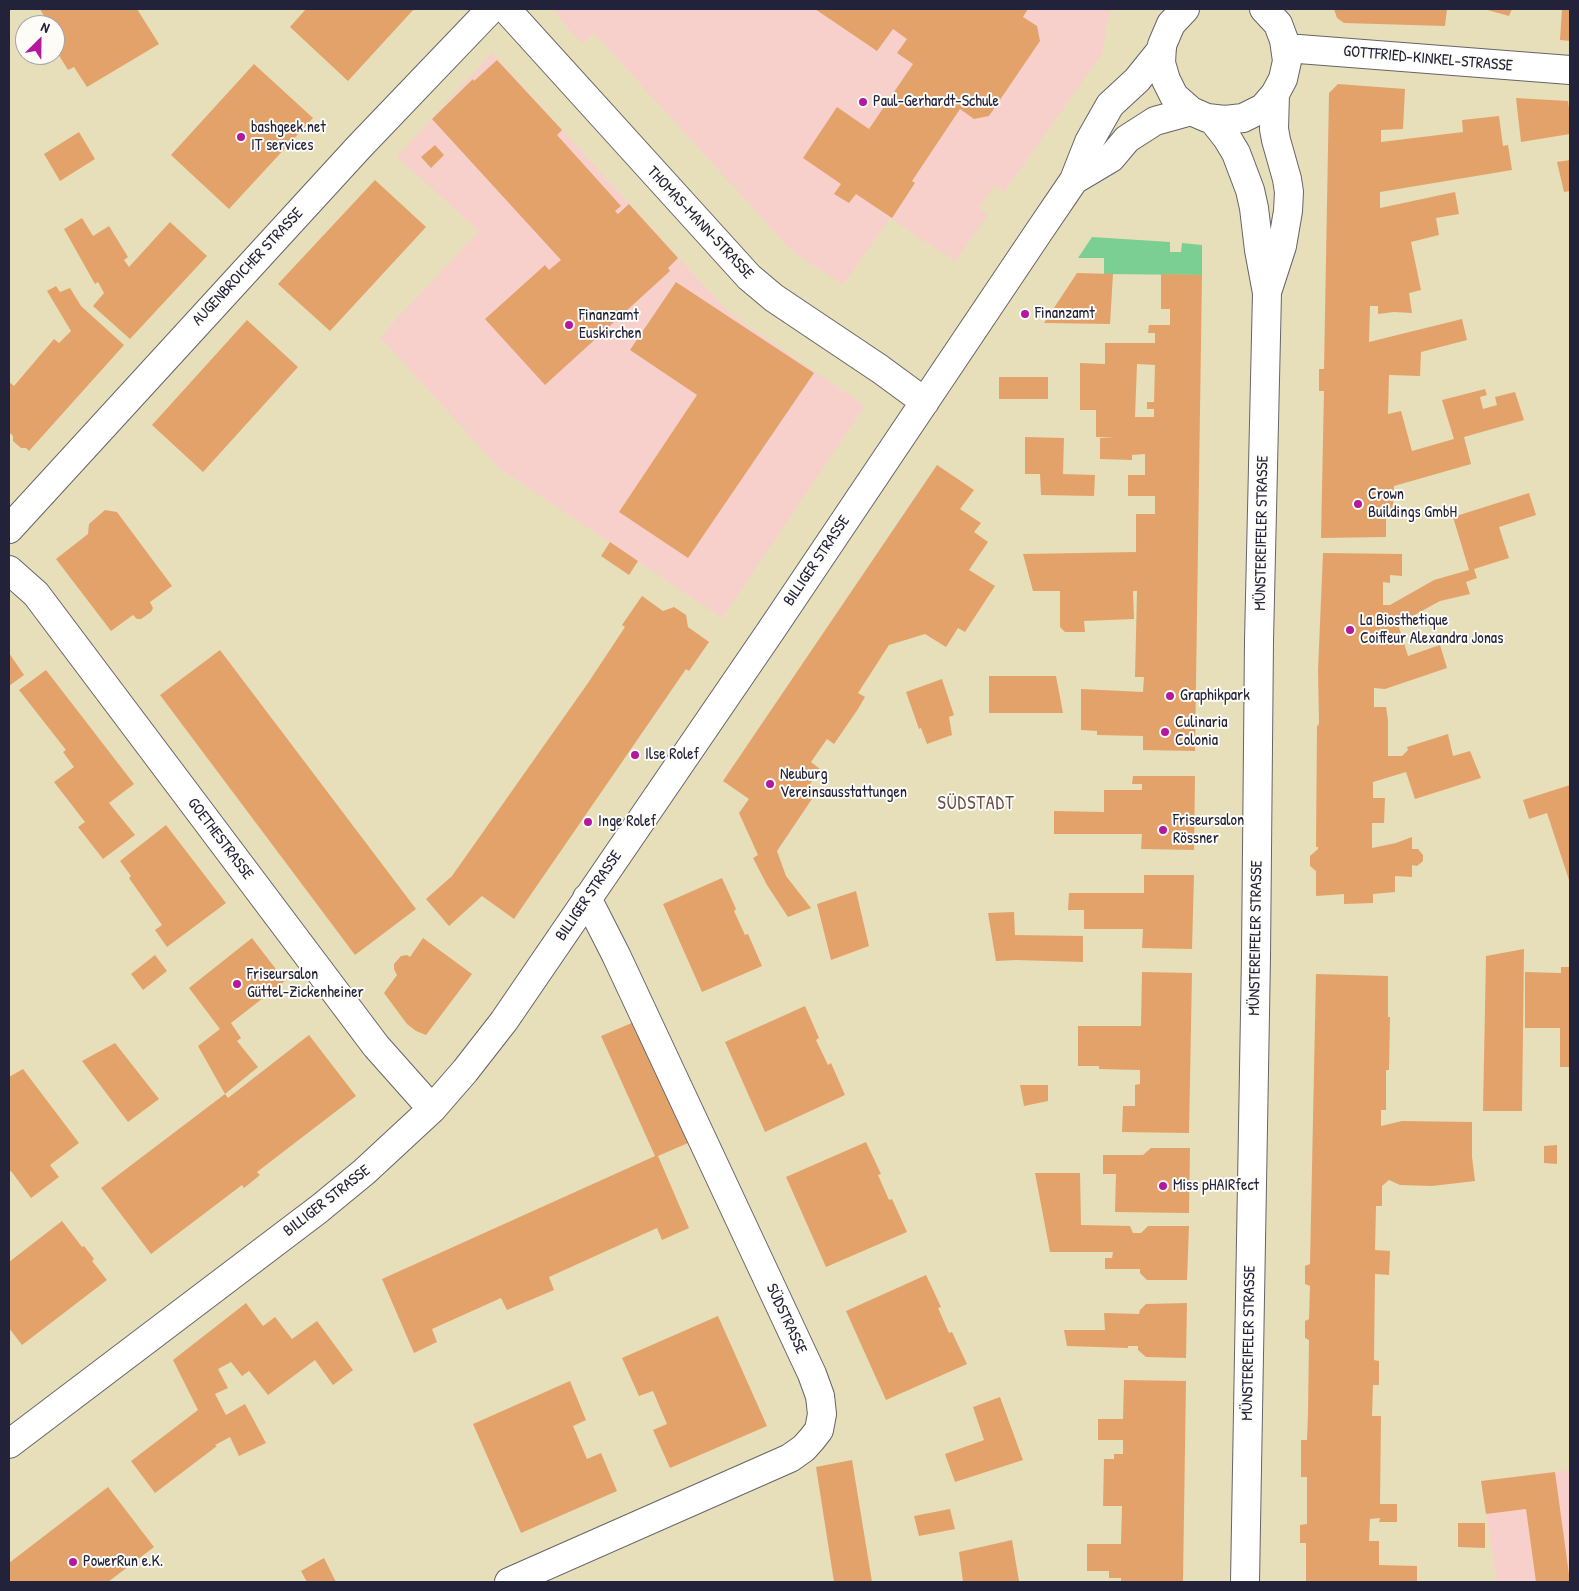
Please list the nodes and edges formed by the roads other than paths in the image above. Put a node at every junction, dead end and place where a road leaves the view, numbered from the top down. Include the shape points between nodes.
1 (491, 9) edge
2 (506, 9) edge
3 (1185, 9) edge
4 (1270, 12) edge
5 (1286, 48) junction
6 (1162, 49) junction
7 (1570, 70) edge
8 (1275, 94) junction
9 (1201, 115) junction
10 (1074, 180) junction
11 (1267, 293) junction
12 (925, 402) junction
13 (9, 529) edge
14 (9, 570) edge
15 (587, 898) junction
16 (432, 1109) junction
17 (9, 1444) edge
18 (509, 1582) edge
19 (1245, 1582) edge

1 - 13 street, AUGENBROICHER STRASSE via 359,147
2 - 12 street, THOMAS-MANN-STRASSE via 749,277 774,298
3 - 6 street via 1171,24
4 - 5 street via 1282,32
5 - 7 street, GOTTFRIED-KINKEL-STRASSE
5 - 8 street via 1285,74
6 - 9 street, MÜNSTEREIFELER STRASSE via 1162,67 1169,89 1177,99
6 - 10 street, BILLIGER STRASSE via 1137,80 1110,105 1089,142
8 - 9 street, BILLIGER STRASSE via 1266,105 1251,114 1230,120
8 - 11 street, MÜNSTEREIFELER STRASSE via 1274,129 1289,192 1282,246
9 - 10 street, BILLIGER STRASSE via 1155,121 1127,139 1111,158
9 - 11 street, MÜNSTEREIFELER STRASSE via 1227,138 1248,183
10 - 12 street, BILLIGER STRASSE
11 - 19 street, MÜNSTEREIFELER STRASSE
12 - 15 street, BILLIGER STRASSE
14 - 16 street, GOETHESTRASSE via 36,594 376,1046
15 - 16 street, BILLIGER STRASSE via 504,1020
15 - 18 street, SÜDSTRASSE via 812,1374 822,1414 819,1430 804,1448 790,1458
16 - 17 street, BILLIGER STRASSE via 319,1209

